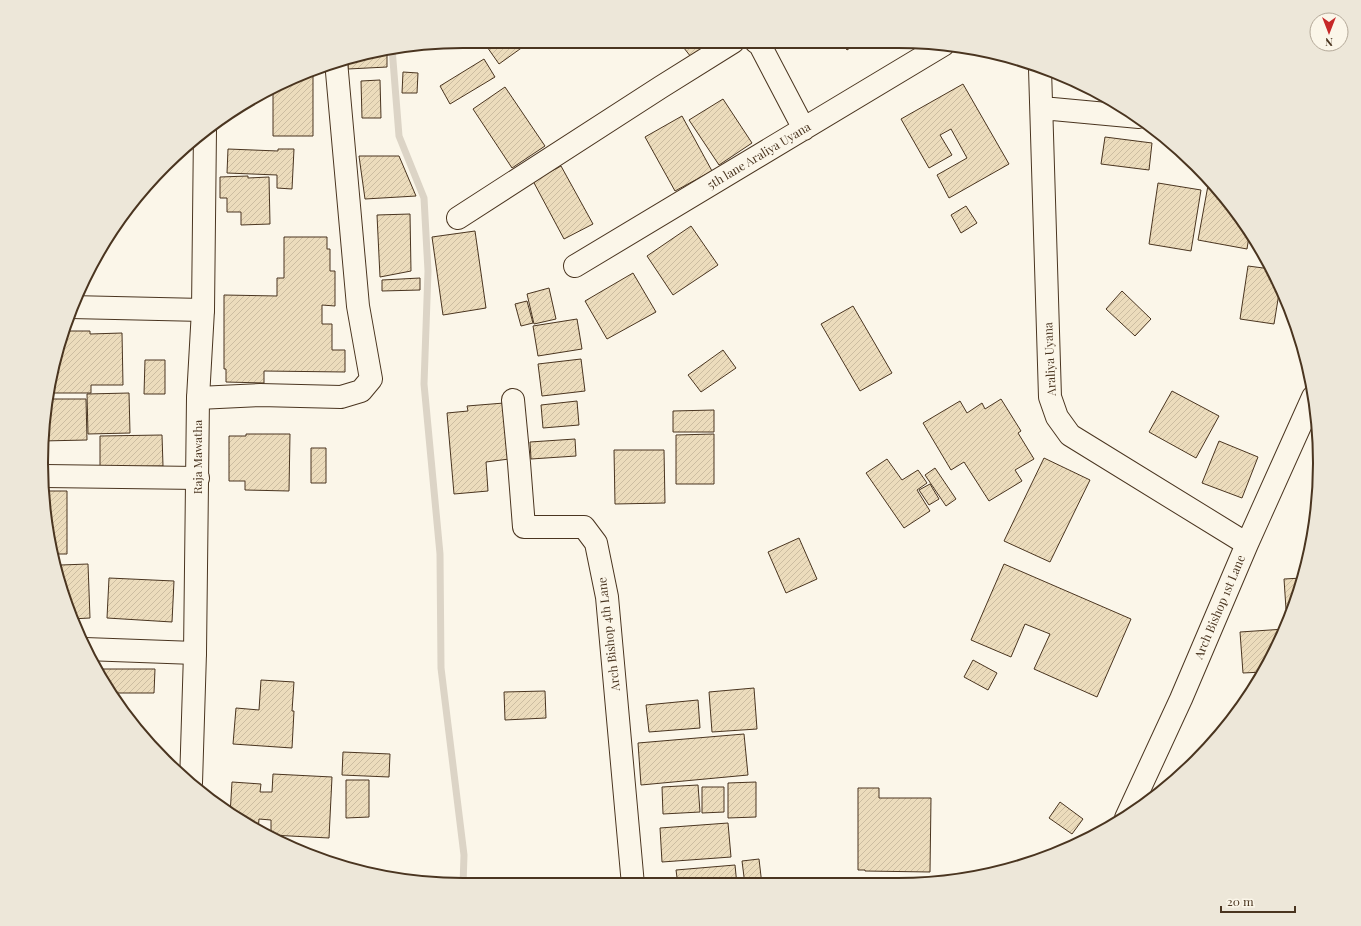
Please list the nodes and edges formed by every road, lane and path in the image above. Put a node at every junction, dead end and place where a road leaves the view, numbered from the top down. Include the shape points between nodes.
1 (723, 48) edge
2 (762, 48) edge
3 (928, 49) edge
4 (337, 68) edge
5 (1040, 74) edge
6 (1042, 108) junction
7 (1127, 117) edge
8 (804, 129) junction
9 (203, 140) edge
10 (458, 218) dead end
11 (575, 266) dead end
12 (79, 307) edge
13 (203, 310) junction
14 (198, 398) junction
15 (513, 400) dead end
16 (1309, 408) edge
17 (48, 476) edge
18 (198, 478) junction
19 (1247, 544) junction
20 (92, 649) edge
21 (195, 653) junction
22 (192, 778) edge
23 (1131, 806) edge
24 (632, 878) edge

1 - 10 street
2 - 8 street
3 - 8 street, 5th lane Araliya Uyana
4 - 14 street via 358,306 371,379 361,391 340,397 260,395
5 - 6 street, Araliya Uyana
6 - 7 street
6 - 19 street, Araliya Uyana via 1050,397 1057,417 1070,435
8 - 11 street, 5th lane Araliya Uyana
9 - 13 street, Raja Mawatha
12 - 13 street
13 - 14 street, Raja Mawatha
14 - 18 street, Raja Mawatha
15 - 24 street, Arch Bishop 4th Lane via 524,527 584,527 596,544 607,597
16 - 19 street, Arch Bishop 1st Lane
17 - 18 street
18 - 21 street, Raja Mawatha
19 - 23 street, Arch Bishop 1st Lane via 1181,699
20 - 21 street
21 - 22 street, Raja Mawatha

